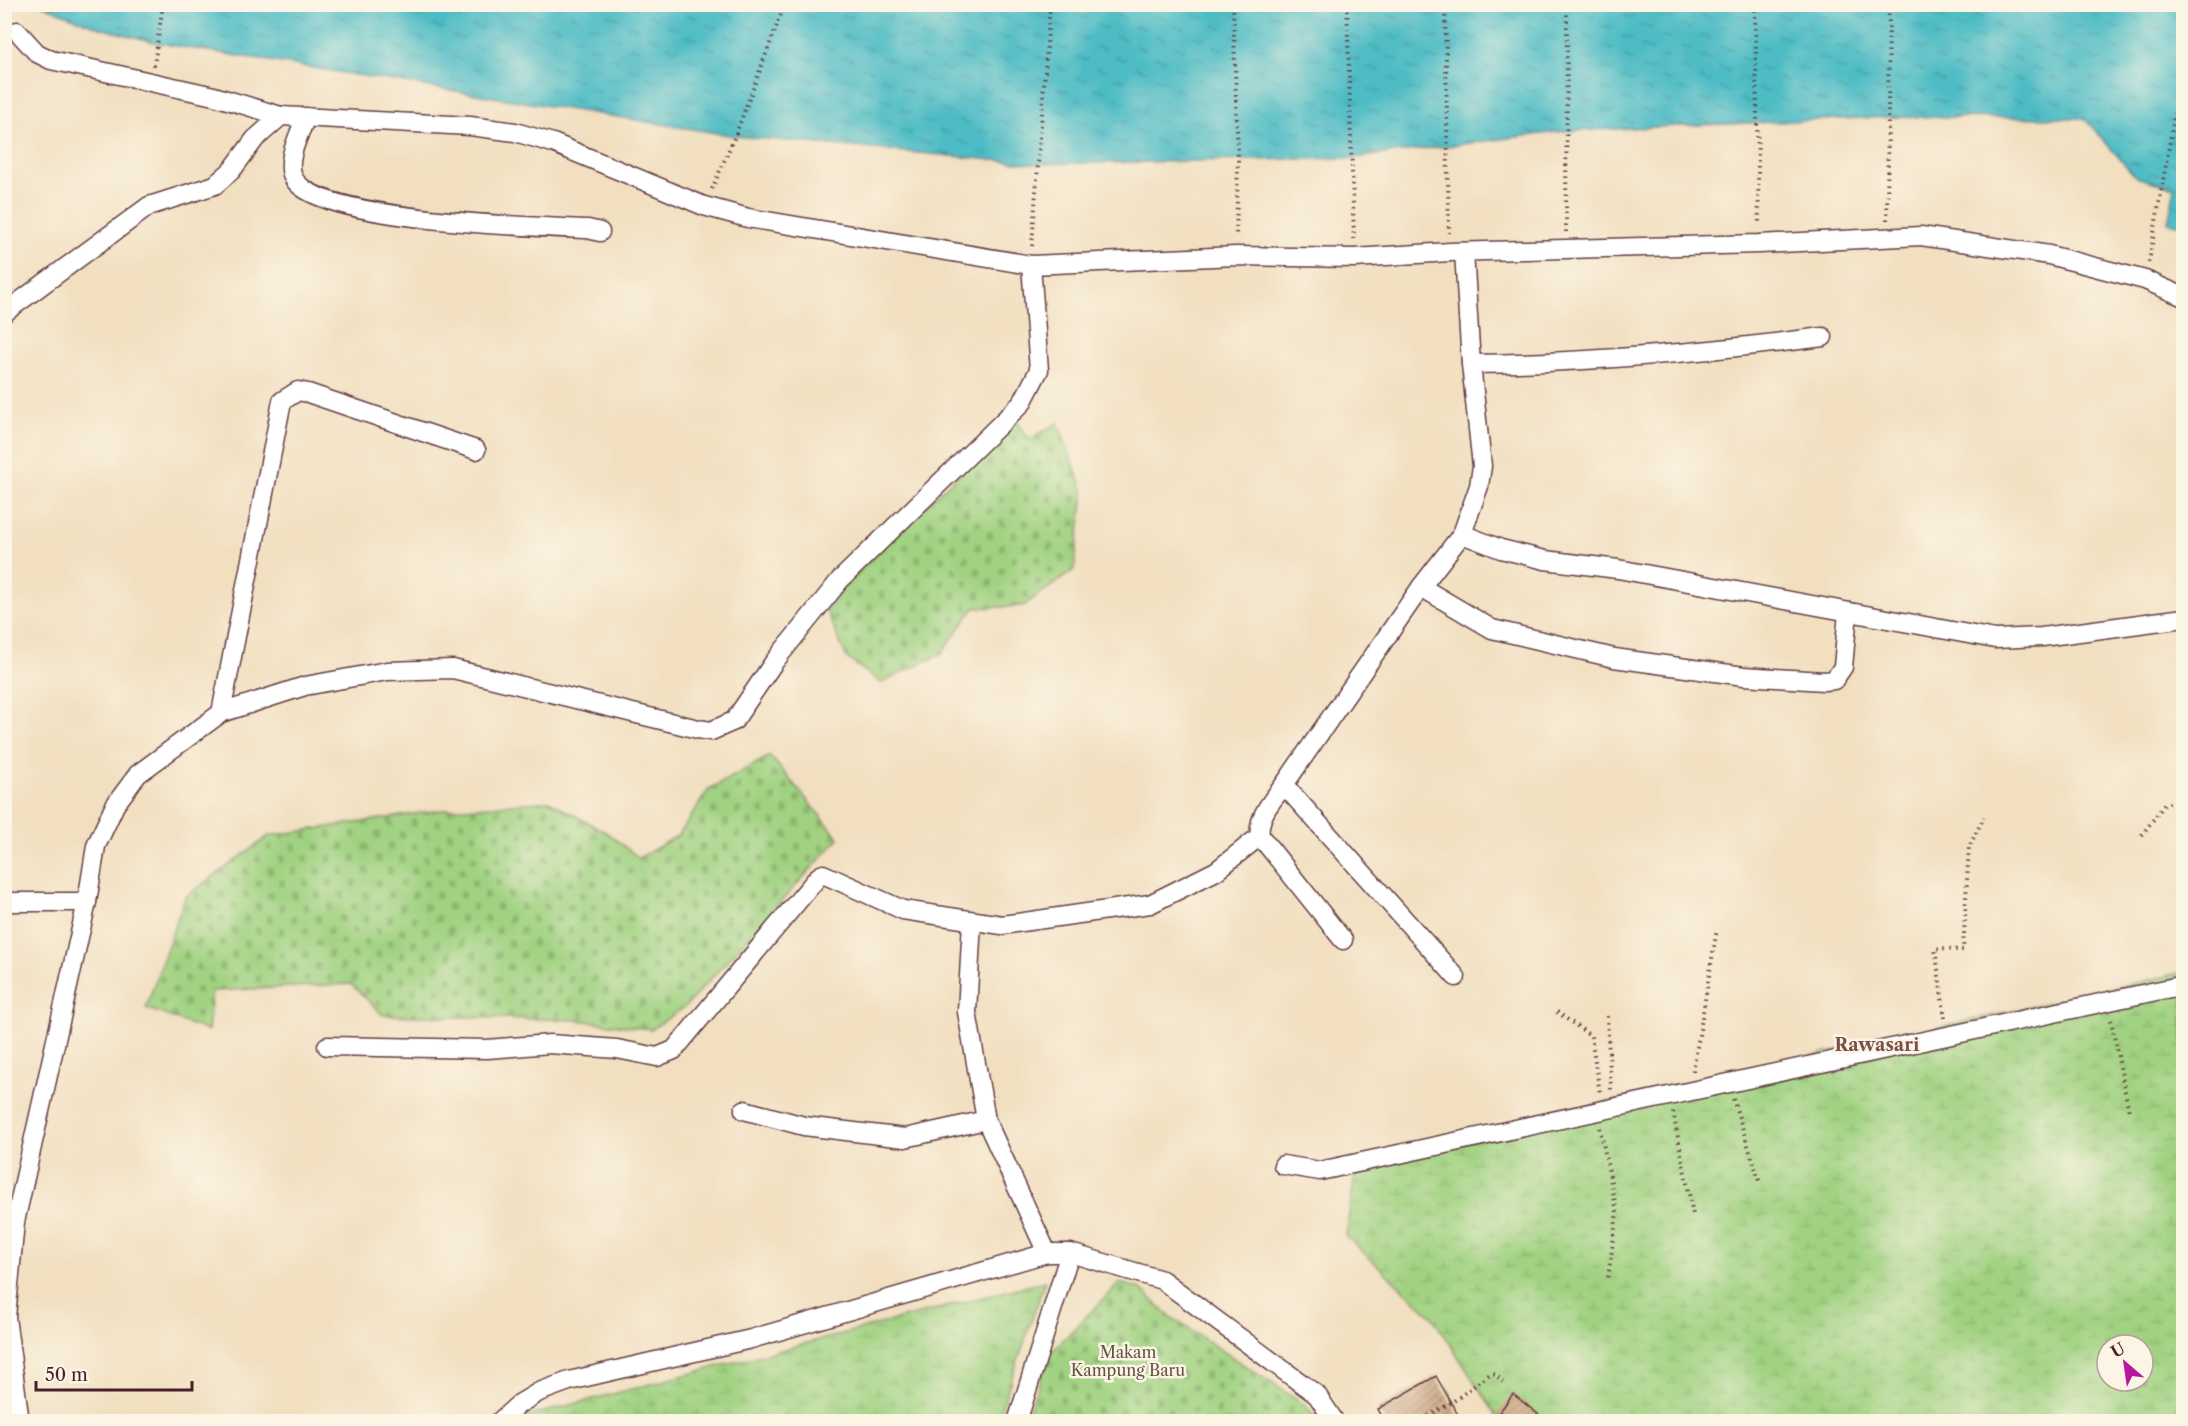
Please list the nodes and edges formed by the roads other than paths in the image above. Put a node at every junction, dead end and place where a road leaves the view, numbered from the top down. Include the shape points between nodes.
1 (17, 31) dead end
2 (281, 116) junction
3 (306, 117) junction
4 (600, 232) dead end
5 (1457, 252) junction
6 (1031, 265) junction
7 (2184, 297) edge
8 (4, 313) edge
9 (1824, 337) dead end
10 (1470, 364) junction
11 (476, 450) dead end
12 (1462, 534) junction
13 (1421, 587) junction
14 (1848, 612) junction
15 (2184, 618) edge
16 (221, 713) junction
17 (1284, 784) junction
18 (1260, 836) junction
19 (4, 902) edge
20 (87, 902) junction
21 (972, 921) junction
22 (1343, 940) dead end
23 (1456, 977) dead end
24 (2184, 985) edge
25 (327, 1046) dead end
26 (744, 1110) dead end
27 (986, 1120) junction
28 (1283, 1165) dead end
29 (1047, 1253) junction
30 (1070, 1253) junction
31 (20, 1422) edge
32 (499, 1422) edge
33 (1017, 1422) edge
34 (1335, 1422) edge

1 - 2 street via 37,53 51,60 152,81
2 - 3 street
2 - 8 street via 215,185 149,206
3 - 4 street via 292,154 292,176 302,190 321,198 350,207 478,224
3 - 6 street via 515,132 704,206 748,218
5 - 6 street
5 - 7 street via 1921,236 2049,255 2145,280
5 - 10 street
6 - 16 street via 1039,370 1022,403 840,580 774,662 734,721 711,730 698,729 453,669 387,671 305,686
9 - 10 street via 1704,353
10 - 12 street via 1482,466
11 - 16 street via 308,393 298,391 282,401
12 - 13 street
12 - 14 street via 1545,560 1618,569
13 - 14 street via 1492,629 1614,658 1744,676 1824,681 1834,680 1844,667
13 - 17 street
14 - 15 street via 1995,639 2042,637
16 - 20 street via 138,774 115,804 96,846
17 - 18 street via 1262,817
17 - 23 street
18 - 21 street via 1216,872 1150,903 1002,925
18 - 22 street
19 - 20 street
20 - 31 street via 15,1222 6,1317
21 - 25 street via 903,910 823,874 674,1050 657,1057 617,1049 550,1044 487,1049
21 - 27 street via 968,1012
24 - 28 street via 1320,1171
26 - 27 street via 804,1126 905,1138
27 - 29 street
29 - 30 street
29 - 32 street via 751,1340 569,1381 539,1392
30 - 33 street
30 - 34 street via 1162,1280 1317,1395

